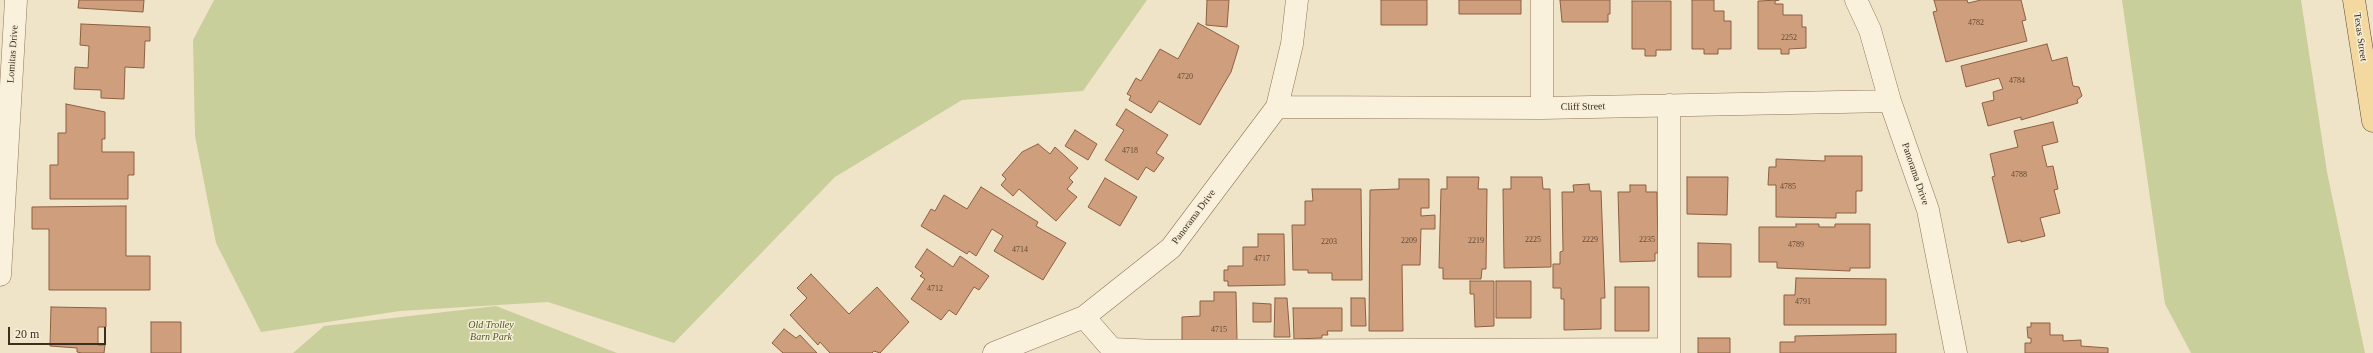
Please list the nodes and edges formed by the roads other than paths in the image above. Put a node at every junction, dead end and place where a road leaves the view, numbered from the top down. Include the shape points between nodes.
1 (16, 0) edge
2 (1297, 0) edge
3 (1542, 0) edge
4 (1856, 0) edge
5 (2354, 0) edge
6 (1890, 101) junction
7 (1669, 105) junction
8 (1277, 107) junction
9 (1542, 108) junction
10 (2373, 121) edge
11 (0, 275) edge
12 (1084, 317) junction
13 (1669, 351) edge
14 (994, 353) edge
15 (1956, 353) edge

1 - 11 street, Lomitas Drive
2 - 8 street, Panorama Drive via 1292,44
3 - 9 street
4 - 6 street, Panorama Drive via 1870,30
5 - 10 main road, Texas Street
6 - 7 street, Cliff Street
6 - 15 street, Panorama Drive via 1928,210
7 - 9 street, Cliff Street
7 - 13 street
8 - 9 street, Cliff Street
8 - 12 street, Panorama Drive via 1171,248
12 - 13 street via 1112,349
12 - 14 street, Panorama Drive

